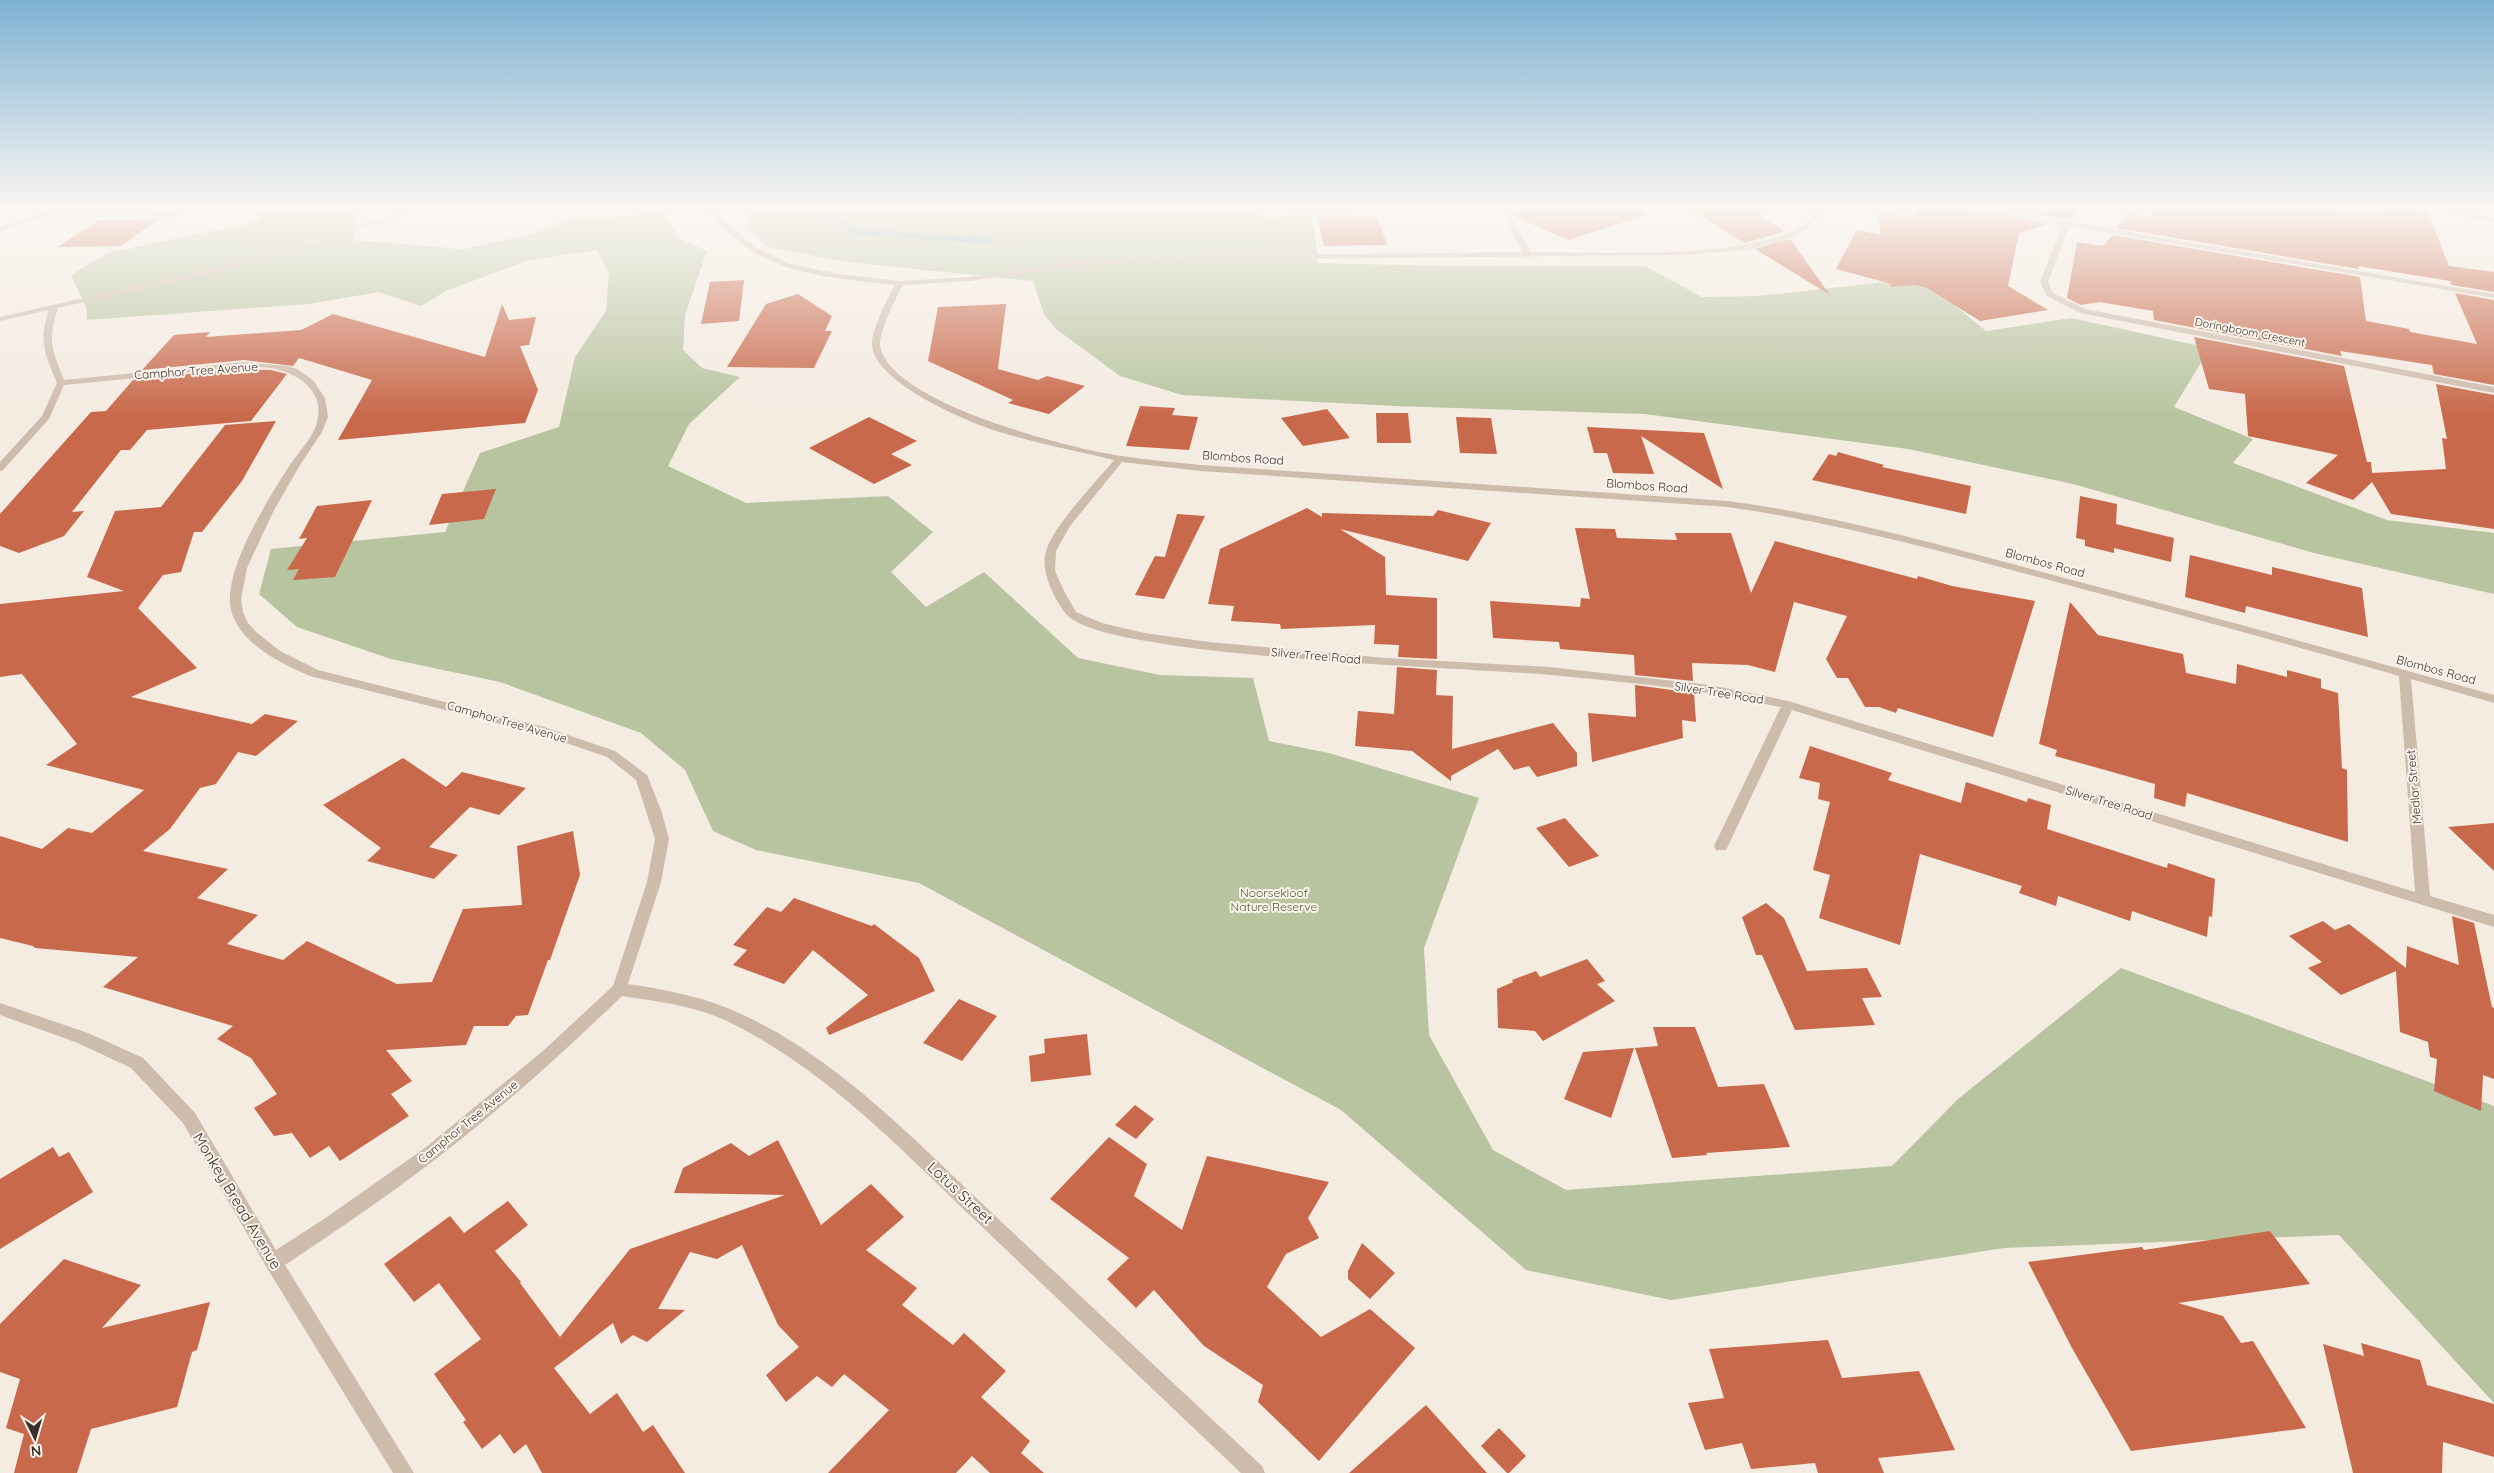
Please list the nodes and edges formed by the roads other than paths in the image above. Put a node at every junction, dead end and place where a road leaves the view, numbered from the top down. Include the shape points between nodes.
1 (183, 278) edge
2 (855, 278) edge
3 (977, 278) edge
4 (2046, 278) edge
5 (2385, 278) edge
6 (900, 283) junction
7 (2494, 296) edge
8 (54, 308) junction
9 (0, 320) edge
10 (61, 383) junction
11 (2494, 390) edge
12 (1120, 459) junction
13 (0, 468) edge
14 (2405, 675) junction
15 (2494, 699) edge
16 (1788, 705) junction
17 (1720, 846) dead end
18 (2423, 899) junction
19 (2494, 921) edge
20 (619, 989) junction
21 (0, 1009) edge
22 (273, 1262) junction
23 (404, 1473) edge
24 (1255, 1473) edge

1 - 8 street
2 - 6 street
3 - 6 street
4 - 11 street, Doringboom Crescent via 2044,282 2050,294 2083,311
5 - 7 street
6 - 12 street, Blombos Road via 884,315 876,345 883,361 896,377 940,405 1005,430
8 - 9 street
8 - 10 street via 47,348
10 - 13 street via 46,417
10 - 20 street, Camphor Tree Avenue via 246,365 285,368 309,381 321,396 324,410 320,427 286,480 251,545 237,580 234,601 241,623 290,664 314,673 540,730 611,754 642,778 662,839 654,882
12 - 14 street, Blombos Road via 1201,468 1728,504 1786,512 1887,534 2273,636
12 - 16 street, Silver Tree Road via 1065,524 1051,551 1050,572 1058,593 1072,614 1098,626 1144,637 1209,646 1710,688
14 - 15 street, Blombos Road
14 - 18 street, Medlar Street
16 - 17 street
16 - 18 street, Silver Tree Road
18 - 19 street, Silver Tree Road
20 - 22 street, Camphor Tree Avenue via 550,1055 431,1154
20 - 24 street, Lotus Street via 711,1007 762,1031 843,1088 894,1132
21 - 22 street, Monkey Bread Avenue via 83,1038 137,1062 189,1118
22 - 23 street, Monkey Bread Avenue

